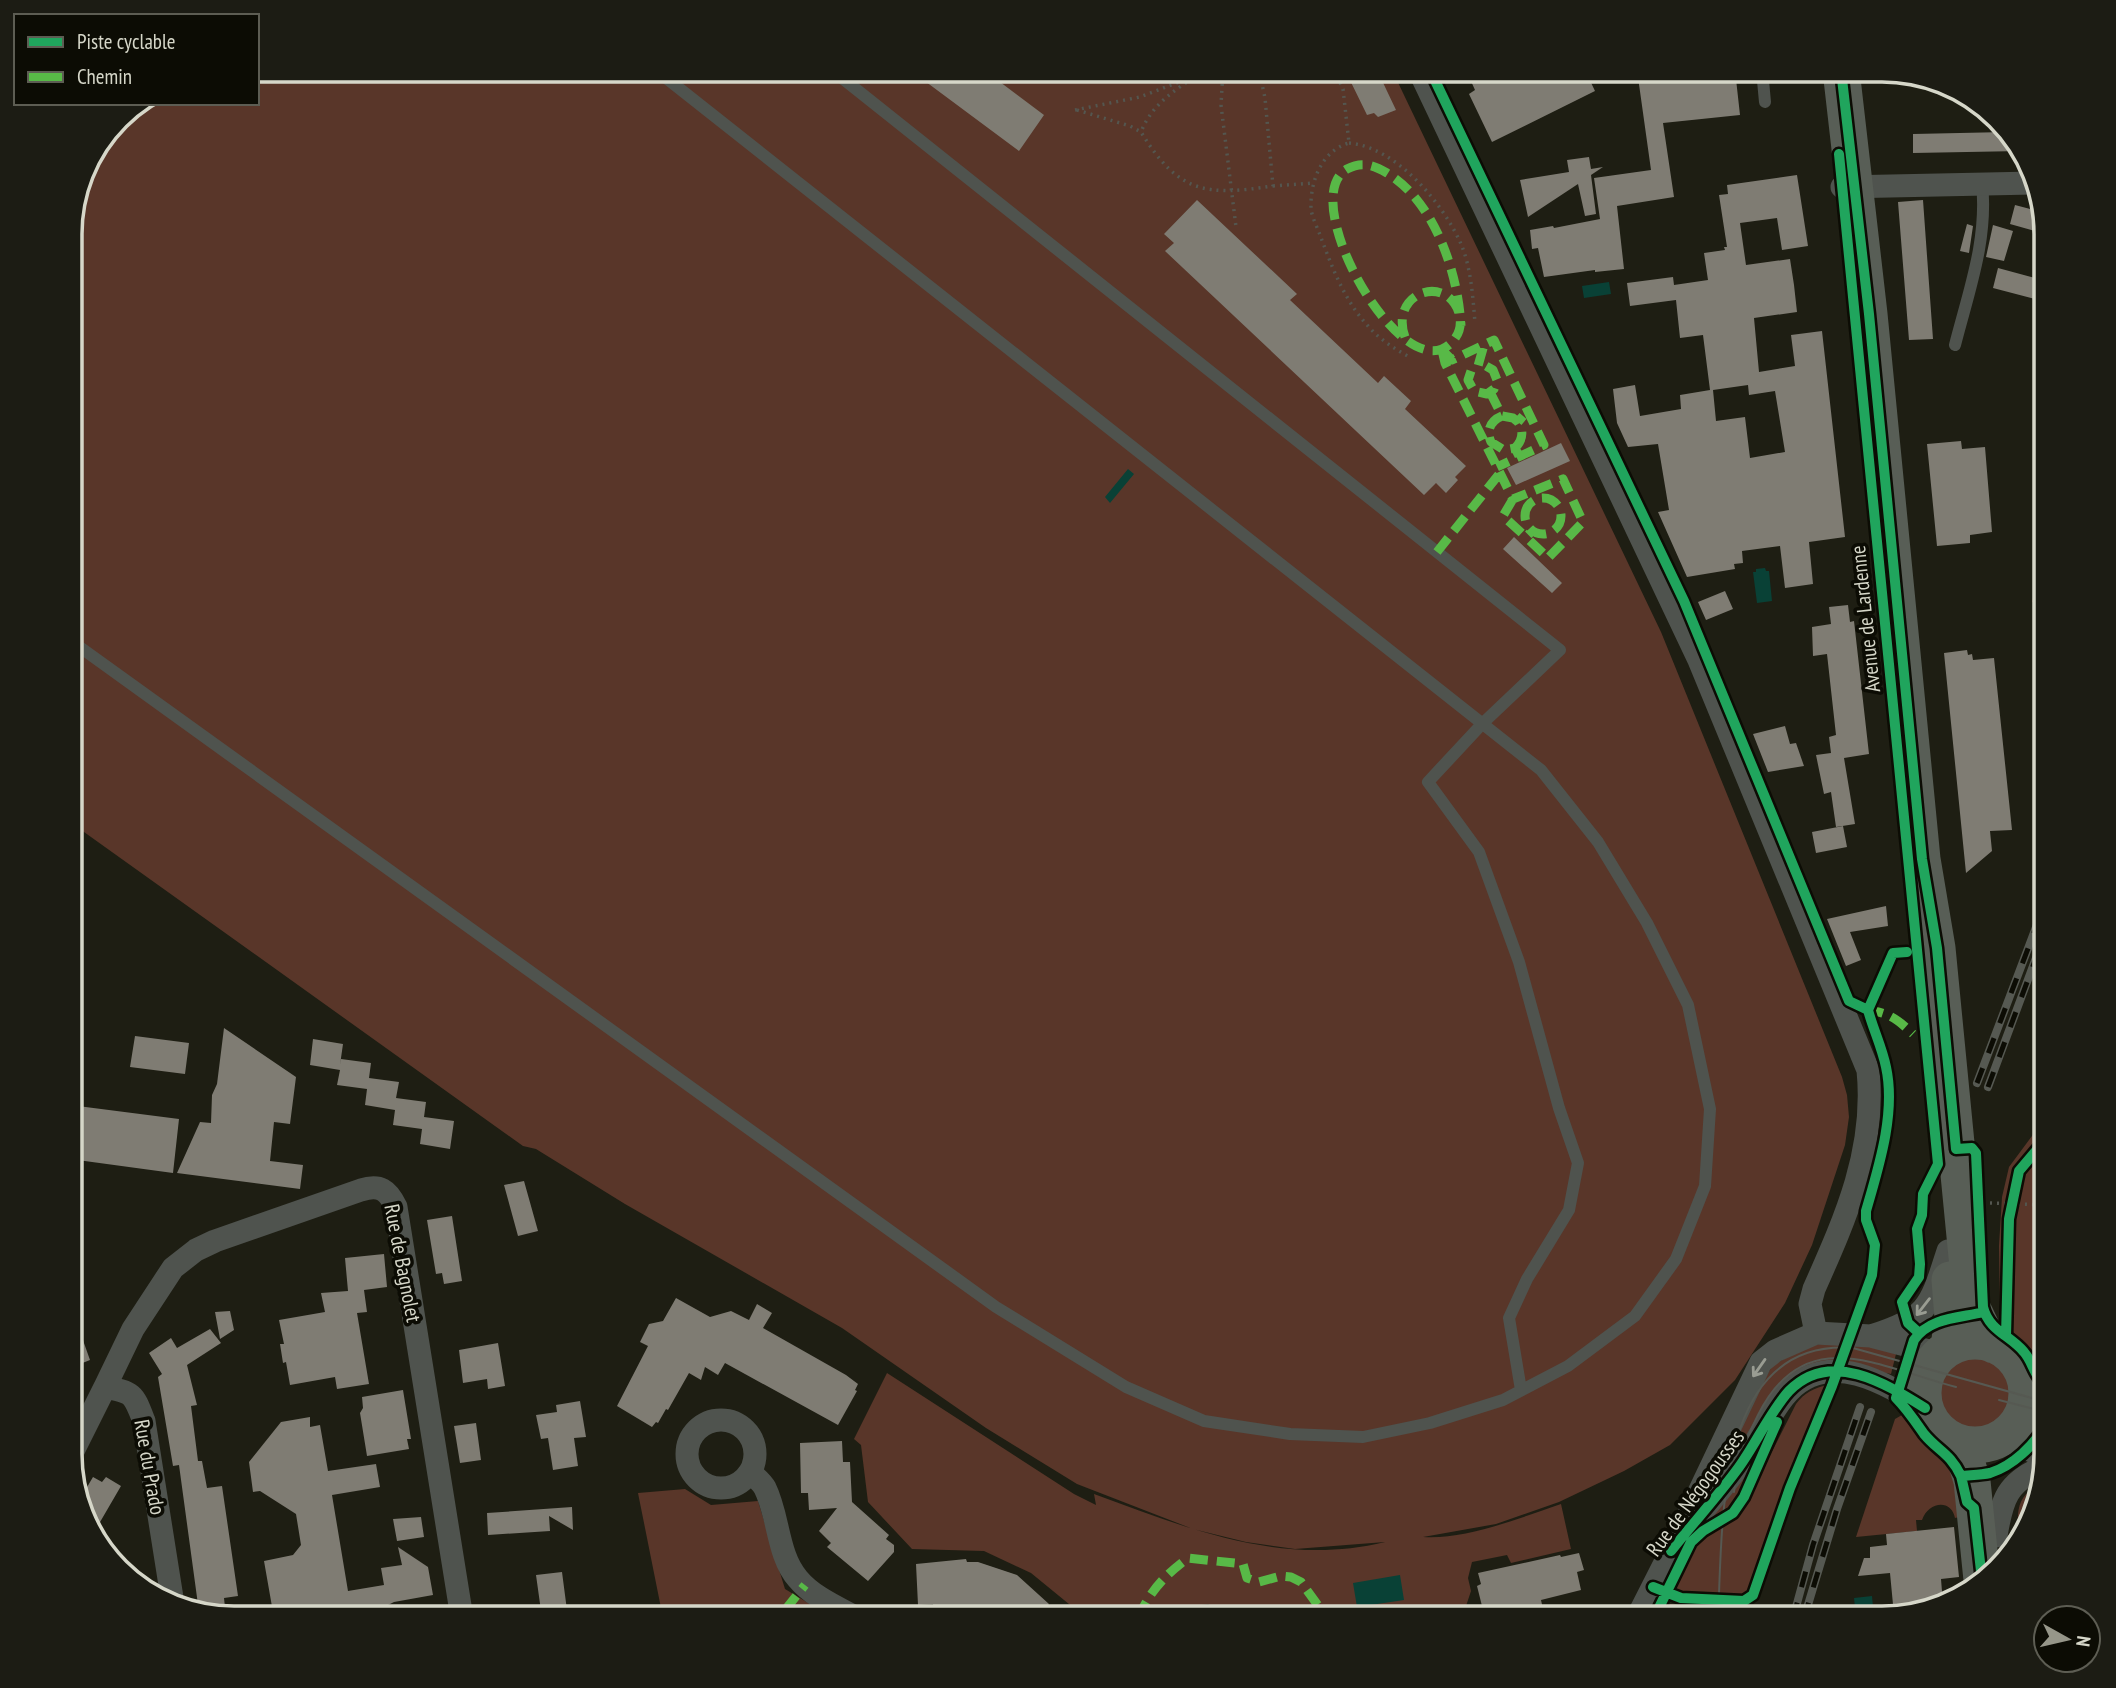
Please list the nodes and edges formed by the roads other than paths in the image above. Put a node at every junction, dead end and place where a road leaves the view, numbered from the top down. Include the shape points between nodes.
1 (1425, 82) edge
2 (1763, 82) edge
3 (1832, 82) edge
4 (1843, 82) edge
5 (672, 83) edge
6 (848, 83) edge
7 (1765, 102) dead end
8 (1982, 183) junction
9 (2025, 183) edge
10 (1848, 186) junction
11 (1955, 345) dead end
12 (83, 649) edge
13 (1482, 724) junction
14 (1948, 1251) junction
15 (1816, 1333) junction
16 (1871, 1336) junction
17 (1994, 1345) junction
18 (1945, 1351) junction
19 (105, 1387) junction
20 (1521, 1390) junction
21 (1925, 1408) junction
22 (83, 1431) edge
23 (2007, 1431) junction
24 (1961, 1444) junction
25 (2034, 1450) edge
26 (2034, 1452) edge
27 (2032, 1469) edge
28 (751, 1472) dead end
29 (1671, 1551) junction
30 (1997, 1551) edge
31 (1981, 1569) edge
32 (171, 1592) edge
33 (460, 1606) edge
34 (835, 1606) edge
35 (1643, 1606) edge

1 - 15 street via 1699,660 1868,1070 1868,1131 1851,1204 1810,1304
2 - 7 lane
3 - 10 main road, Avenue de Lardenne
4 - 10 main road, Avenue de Lardenne
5 - 13 lane
6 - 13 lane via 1560,650
8 - 9 street
8 - 10 street
8 - 11 lane via 1981,247
10 - 14 main road, Avenue de Lardenne
10 - 17 main road, Avenue de Lardenne via 1920,835 1937,948 1972,1308
12 - 20 lane via 996,1307 1126,1387 1204,1421 1290,1434 1363,1437 1430,1423
13 - 20 lane via 1428,782 1479,852 1519,962 1578,1163 1569,1210 1509,1318
13 - 20 lane via 1541,771 1598,842 1640,911 1688,1005 1710,1108 1705,1186 1676,1259 1635,1316 1568,1366
14 -> 16 street, Rue de Négogousses via 1922,1311 1908,1323
14 - 18 main road, Avenue de Lardenne via 1953,1318
15 - 16 street, Rue de Négogousses
15 -> 29 street, Rue de Négogousses via 1774,1351 1761,1362
16 - 18 street, Rue de Négogousses
17 - 18 main road via 1975,1341
17 - 23 main road via 2011,1355 2026,1381 2027,1397
18 - 21 main road via 1924,1379
19 - 22 street
19 - 32 street, Rue du Prado via 129,1392 144,1421
19 - 33 street, Rue de Bagnolet via 133,1329 173,1268 196,1250 361,1189 373,1186 383,1190 396,1207
21 - 24 main road via 1935,1427
21 - 29 street, Rue de Négogousses via 1856,1373 1826,1370 1811,1375 1788,1392 1739,1467
23 - 24 main road via 1979,1445
23 - 25 street
23 - 26 street
23 - 30 main road via 1986,1473
24 - 31 main road via 1972,1481
27 - 30 street via 2002,1503
28 - 34 street via 764,1486 787,1560 798,1579
29 - 35 street, Rue de Négogousses

